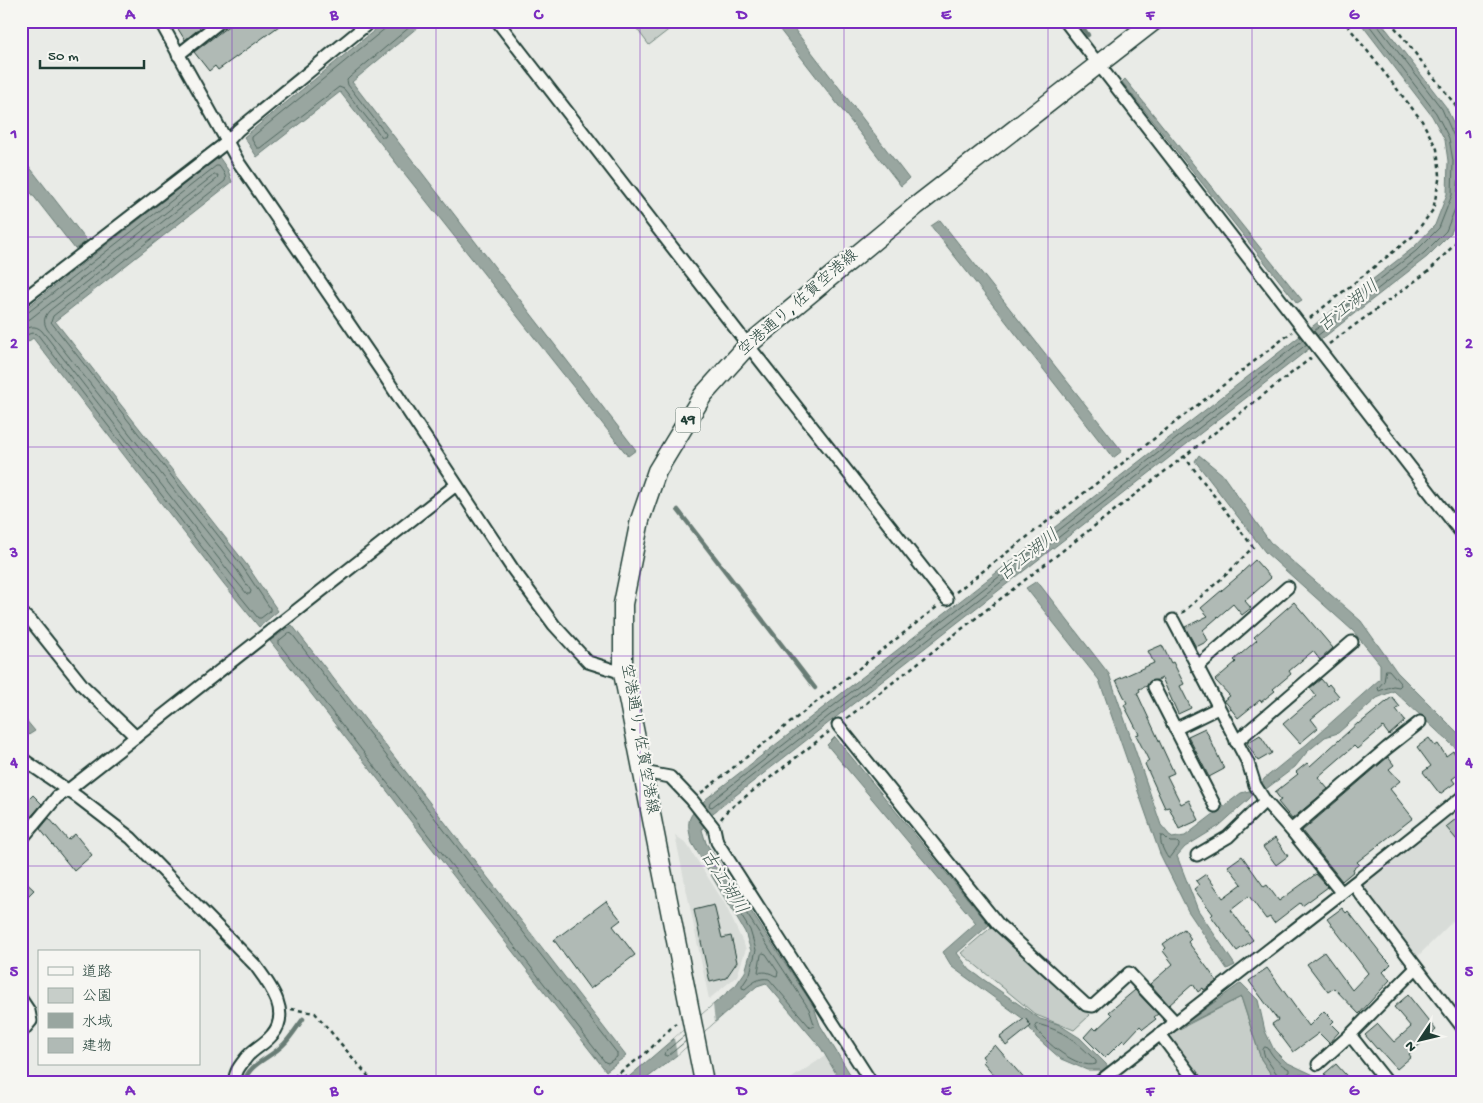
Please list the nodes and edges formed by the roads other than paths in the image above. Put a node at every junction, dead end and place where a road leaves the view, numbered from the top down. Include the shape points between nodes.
1 (160, 21) edge
2 (221, 21) edge
3 (371, 21) edge
4 (497, 21) edge
5 (1065, 21) edge
6 (1154, 21) edge
7 (178, 55) junction
8 (1099, 64) junction
9 (227, 142) junction
10 (21, 301) edge
11 (748, 345) junction
12 (456, 485) junction
13 (1462, 534) edge
14 (1288, 587) dead end
15 (947, 599) road end
16 (21, 612) edge
17 (1173, 620) road end
18 (1352, 642) dead end
19 (1197, 666) junction
20 (623, 673) junction
21 (1154, 687) dead end
22 (1218, 708) junction
23 (1420, 722) dead end
24 (838, 725) road end
25 (1176, 729) junction
26 (136, 737) junction
27 (1236, 742) junction
28 (21, 758) edge
29 (643, 772) junction
30 (67, 791) junction
31 (1260, 793) junction
32 (1462, 797) edge
33 (1215, 806) dead end
34 (1291, 830) junction
35 (21, 840) edge
36 (1197, 855) dead end
37 (1353, 884) junction
38 (1341, 892) junction
39 (1416, 968) junction
40 (21, 999) edge
41 (1175, 1022) junction
42 (1462, 1027) edge
43 (21, 1033) edge
44 (1160, 1034) junction
45 (1350, 1035) junction
46 (1318, 1064) dead end
47 (1101, 1080) edge
48 (234, 1082) edge
49 (704, 1082) edge
50 (871, 1082) edge
51 (1196, 1082) edge
52 (1387, 1082) edge

1 - 7 street
2 - 7 street
3 - 9 street
4 - 11 street
5 - 8 street
6 - 8 main road, 空港通り, 佐賀空港線 / 49
7 - 9 street
8 - 11 main road, 空港通り, 佐賀空港線 / 49 via 916,206
8 - 13 street
9 - 10 street
9 - 12 street
11 - 15 street
11 - 20 main road, 空港通り, 佐賀空港線 / 49 via 703,395 657,471 640,520 623,604
12 - 20 street via 554,625 588,662
12 - 26 street
14 - 19 street
16 - 26 street via 83,686
17 - 19 street
18 - 27 street
19 - 22 street
20 - 29 main road, 空港通り, 佐賀空港線 / 49
21 - 25 street
22 - 25 street
22 - 27 street
23 - 34 street
24 - 41 street via 998,924 1086,1006 1093,1006 1129,973
25 - 33 street
26 - 30 street
27 - 31 street
28 - 30 street
29 - 49 main road, 空港通り, 佐賀空港線 / 49
29 - 50 street via 670,777 714,828 717,842
30 - 35 street via 57,797
30 - 48 street via 131,838 255,965 272,989 279,1007 279,1023 272,1035 251,1052 236,1071
31 - 34 street
31 - 36 street via 1228,837
32 - 37 street
34 - 38 street
37 - 38 street
37 - 39 street
38 - 41 street
39 - 42 street
39 - 45 street
40 - 43 street via 31,1021
41 - 44 street
44 - 47 street
44 - 51 street
45 - 46 street
45 - 52 street

